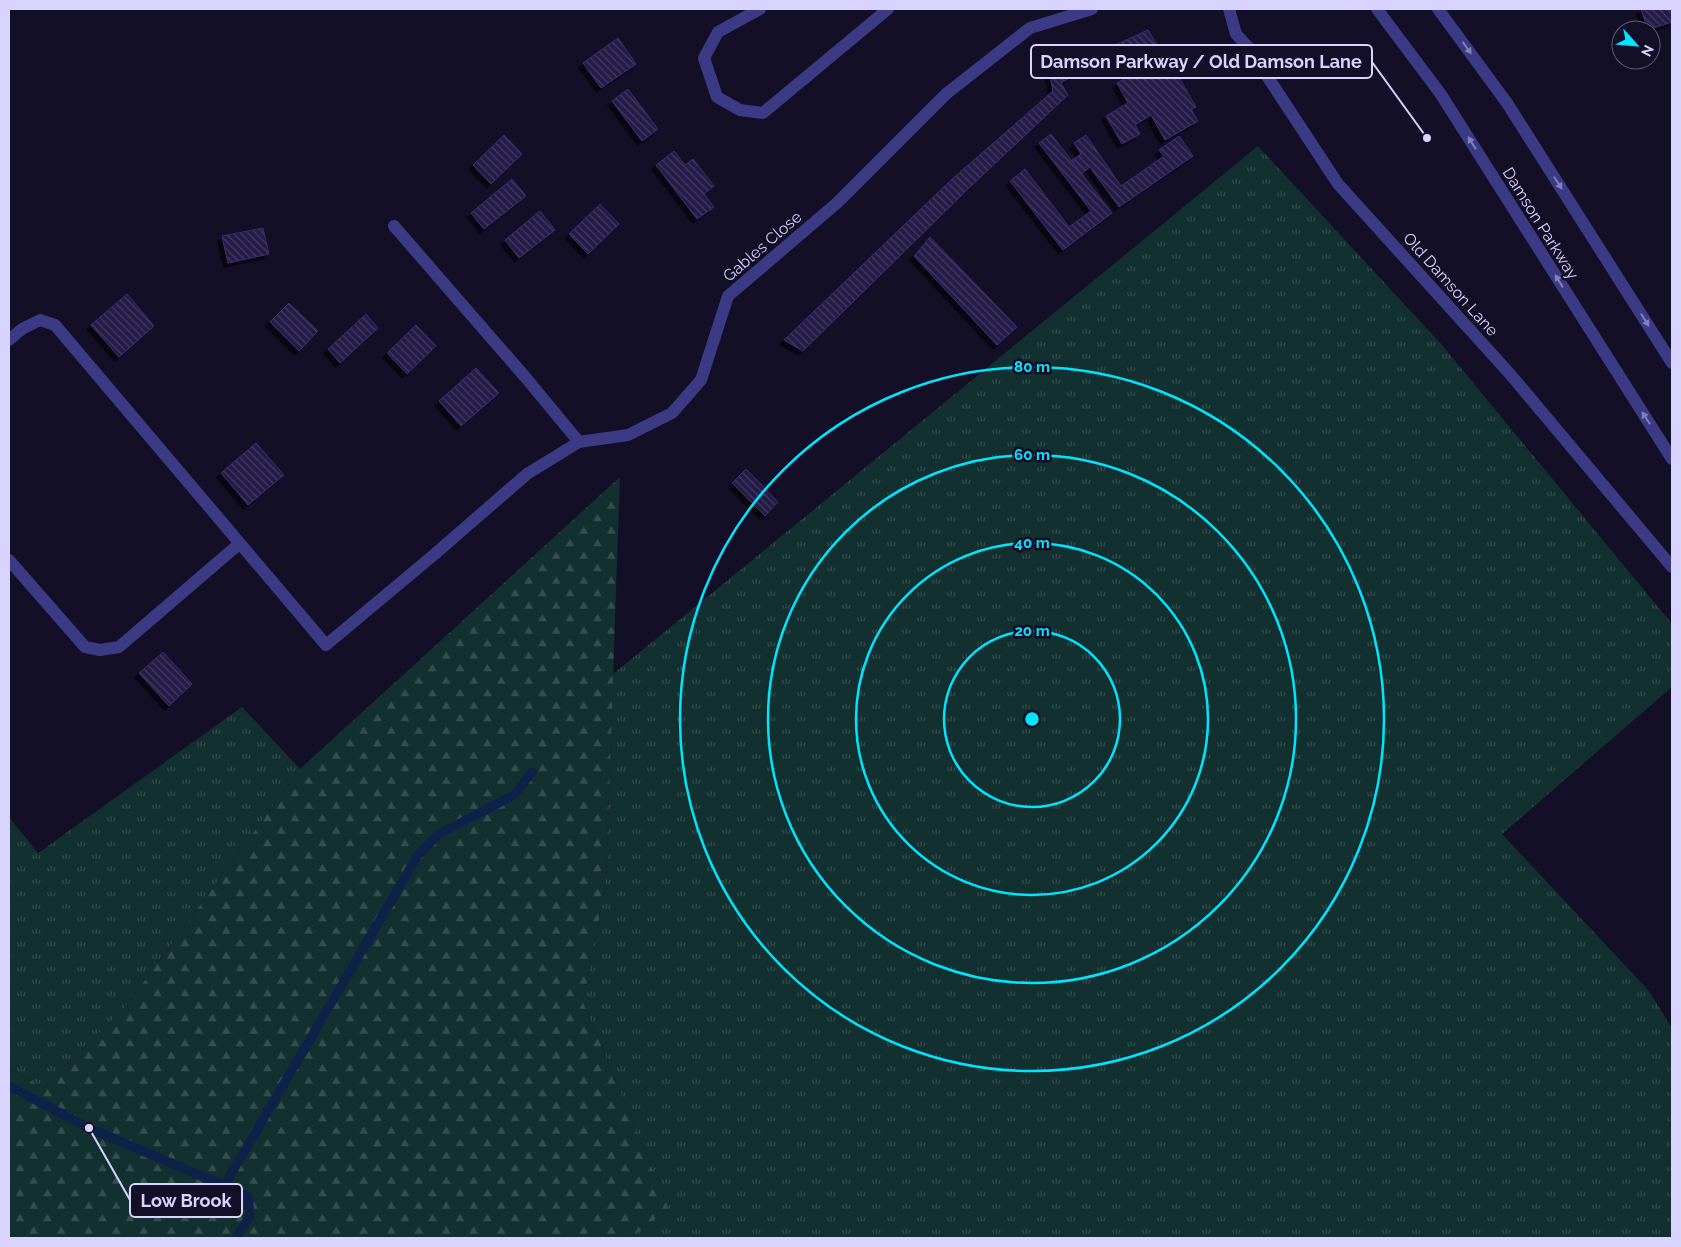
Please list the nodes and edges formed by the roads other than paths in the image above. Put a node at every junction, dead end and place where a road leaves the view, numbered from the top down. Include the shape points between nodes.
1 (760, 9) edge
2 (888, 9) edge
3 (1092, 9) edge
4 (1229, 9) edge
5 (1377, 9) edge
6 (1438, 9) edge
7 (394, 226) dead end
8 (9, 340) edge
9 (1672, 363) edge
10 (579, 442) junction
11 (1672, 459) edge
12 (239, 544) junction
13 (9, 560) edge
14 (1672, 567) edge

1 - 2 street via 718,32 704,58 717,97 740,110 763,113
3 - 10 street, Gables Close via 1030,28 946,94 837,203 728,296 701,380 672,412 628,435
4 - 14 street, Old Damson Lane via 1236,34 1248,47 1338,184 1510,374
11 -> 5 street, Damson Parkway via 1440,93
6 -> 9 street via 1507,103
7 - 10 street
8 - 12 street via 40,320 55,325
10 - 12 street, Gables Close via 527,474 326,645
12 - 13 street via 119,647 100,650 84,647

